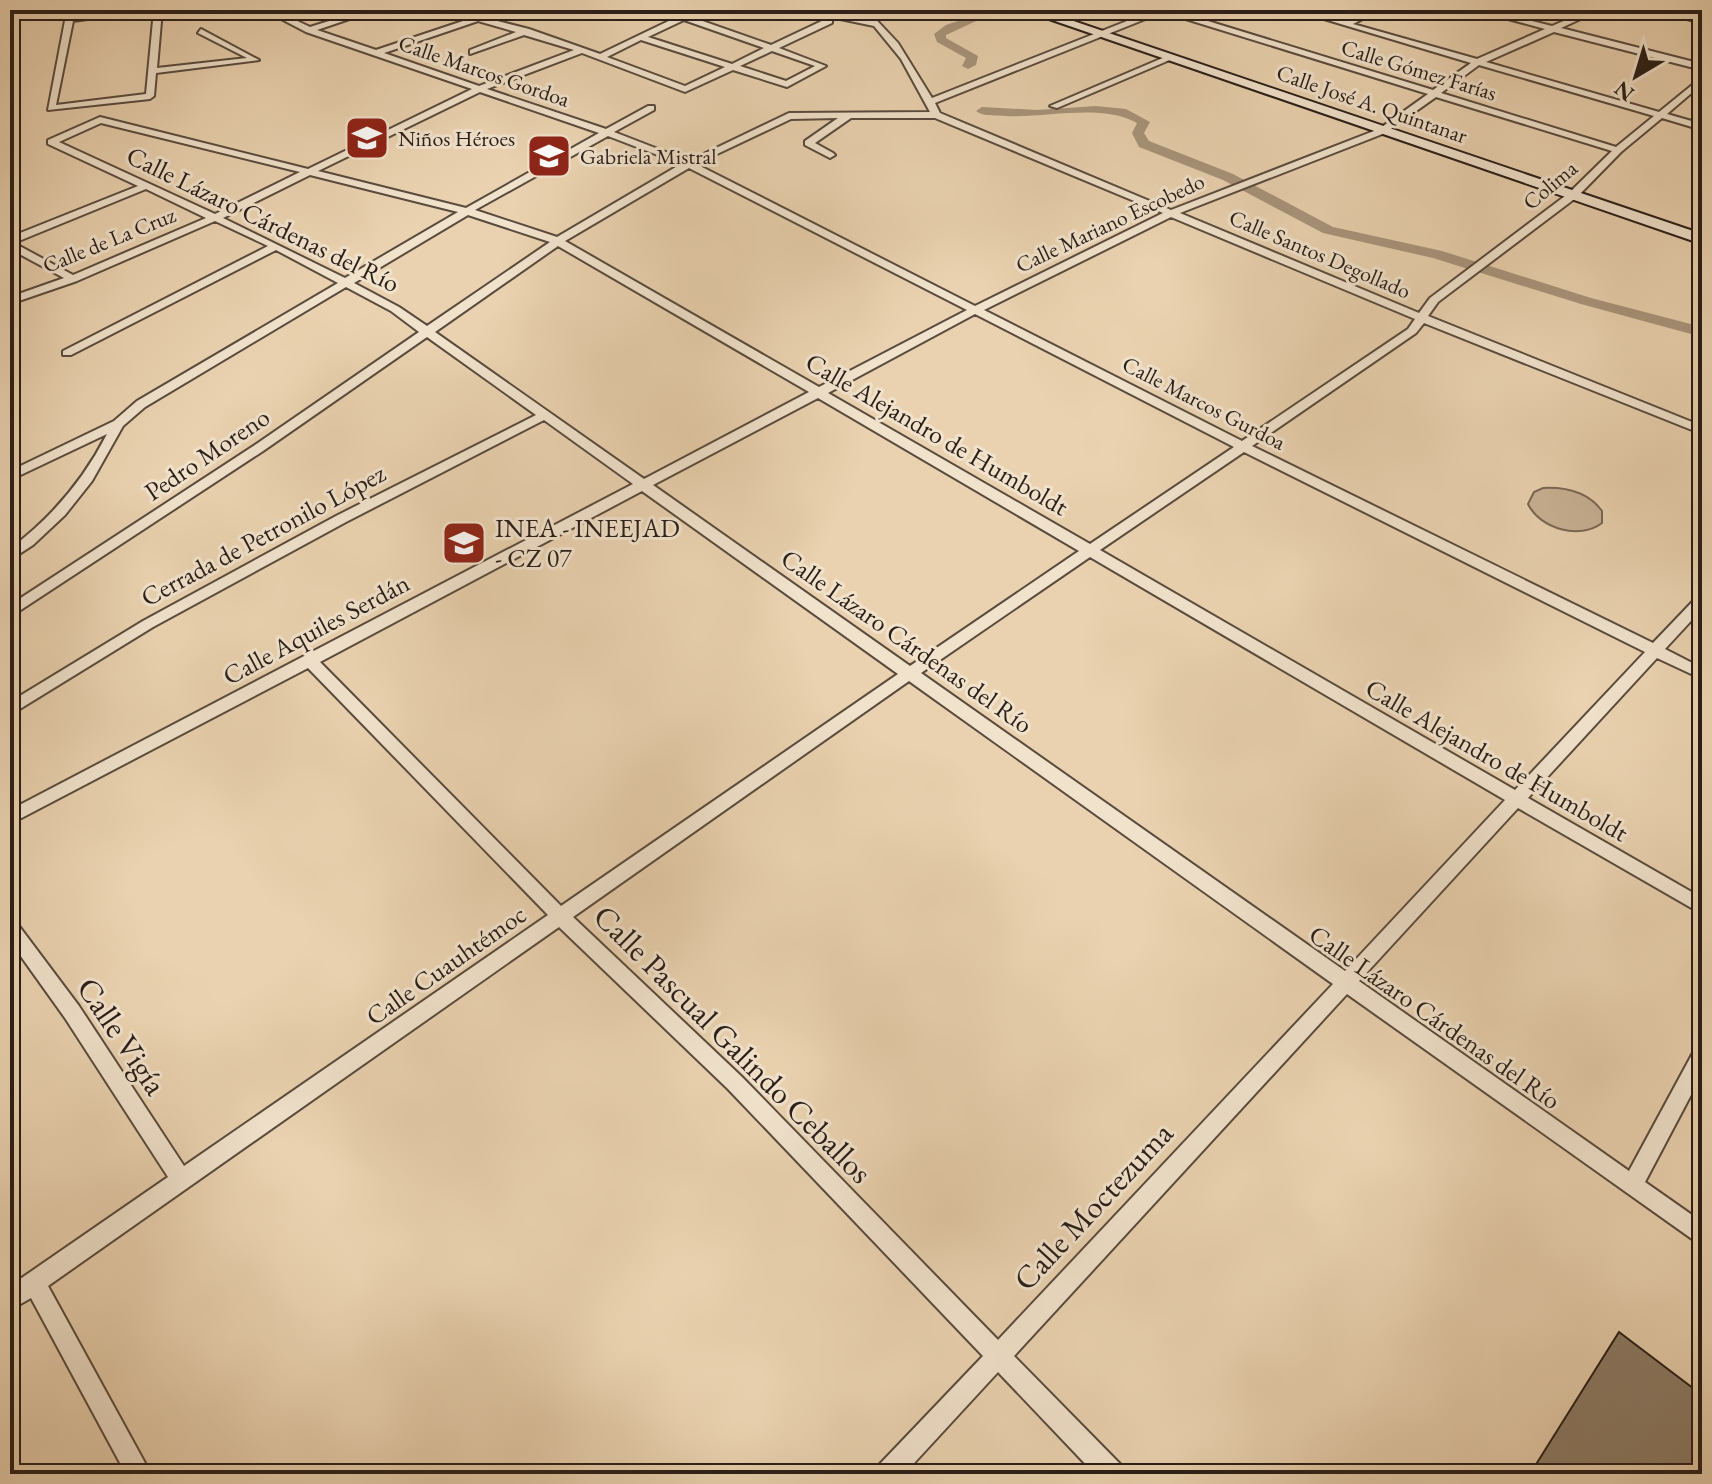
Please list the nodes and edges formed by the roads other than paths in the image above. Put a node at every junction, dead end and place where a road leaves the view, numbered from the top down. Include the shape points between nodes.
1 (149, 10) edge
2 (158, 10) edge
3 (169, 10) edge
4 (268, 10) edge
5 (663, 10) edge
6 (801, 10) edge
7 (862, 10) edge
8 (1029, 10) edge
9 (1163, 10) edge
10 (1298, 10) edge
11 (1376, 10) edge
12 (1479, 10) edge
13 (1596, 10) edge
14 (1657, 10) edge
15 (368, 11) edge
16 (70, 14) edge
17 (684, 17) junction
18 (829, 21) dead end
19 (1702, 21) edge
20 (878, 24) junction
21 (1346, 24) junction
22 (1550, 29) junction
23 (309, 30) junction
24 (201, 31) dead end
25 (526, 31) junction
26 (1098, 35) junction
27 (642, 38) junction
28 (775, 47) junction
29 (582, 50) junction
30 (473, 52) dead end
31 (374, 54) junction
32 (600, 57) junction
33 (1168, 59) junction
34 (1478, 62) junction
35 (732, 67) junction
36 (1702, 67) edge
37 (152, 71) junction
38 (1702, 80) edge
39 (481, 88) junction
40 (1434, 93) junction
41 (929, 102) junction
42 (1054, 106) dead end
43 (651, 108) dead end
44 (851, 114) junction
45 (1660, 114) junction
46 (936, 115) junction
47 (1702, 127) edge
48 (1382, 131) junction
49 (608, 133) junction
50 (51, 142) joint
51 (1618, 150) junction
52 (830, 155) dead end
53 (689, 164) junction
54 (312, 170) junction
55 (143, 187) junction
56 (1573, 195) junction
57 (467, 211) junction
58 (1171, 213) junction
59 (214, 218) junction
60 (1702, 239) edge
61 (558, 241) junction
62 (10, 243) edge
63 (276, 246) junction
64 (73, 279) junction
65 (350, 283) junction
66 (10, 301) edge
67 (977, 309) junction
68 (1422, 318) junction
69 (428, 333) junction
70 (67, 353) dead end
71 (818, 393) junction
72 (545, 415) junction
73 (118, 424) junction
74 (1702, 430) edge
75 (1242, 446) junction
76 (10, 476) edge
77 (645, 484) junction
78 (1090, 551) junction
79 (10, 556) edge
80 (1702, 600) edge
81 (10, 612) edge
82 (1656, 652) junction
83 (309, 660) junction
84 (910, 673) junction
85 (1702, 674) edge
86 (10, 709) edge
87 (1517, 800) junction
88 (10, 818) edge
89 (1702, 907) edge
90 (561, 917) junction
91 (10, 927) edge
92 (1346, 983) junction
93 (1702, 1055) edge
94 (181, 1179) junction
95 (1632, 1186) junction
96 (1702, 1235) edge
97 (34, 1282) junction
98 (10, 1299) edge
99 (998, 1354) junction
100 (139, 1474) edge
101 (888, 1474) edge
102 (1112, 1474) edge

1 - 2 street
1 - 16 street
2 - 3 street
2 - 37 street
4 - 23 street, Calle Marcos Gordoa
5 - 17 street
6 - 20 street
7 - 20 street
8 - 26 street, Calle José A. Quintanar
9 - 26 street
9 - 40 street, Calle Gómez Farías
10 - 21 street
11 - 21 street
12 - 22 street
13 - 22 street, Calle Mariano Escobedo
14 - 19 street
15 - 23 street
16 - 37 street via 51,108 150,96
17 - 27 street
17 - 28 street
18 - 28 street
20 - 41 street
21 - 34 street
22 - 34 street, Calle Mariano Escobedo
22 - 36 street
23 - 31 street, Calle Marcos Gordoa
24 - 37 street via 255,60
25 - 29 street
25 - 30 street
25 - 31 street via 478,18
26 - 33 street, Calle José A. Quintanar
26 - 41 street
27 - 32 street
27 - 35 street
28 - 35 street
28 - 35 street via 822,66 787,84
29 - 32 street
29 - 39 street, Calle de La Cruz
31 - 39 street, Calle Marcos Gordoa
32 - 35 street via 685,89
33 - 42 street
33 - 48 street, Calle José A. Quintanar
34 - 40 street, Calle Mariano Escobedo
34 - 45 street
38 - 45 street, Colima
39 - 49 street, Calle Marcos Gordoa
39 - 54 street, Calle de La Cruz
40 - 48 street, Calle Mariano Escobedo
40 - 51 street, Calle Gómez Farías
41 - 46 street
43 - 49 street
44 - 46 street, Pedro Moreno
44 - 52 street via 808,143
44 - 53 street, Pedro Moreno via 789,116
45 - 47 street
45 - 51 street, Colima
46 - 58 street, Calle Santos Degollado
48 - 56 street, Calle José A. Quintanar
48 - 58 street, Calle Mariano Escobedo
49 - 53 street, Calle Marcos Gordoa
49 - 57 street
50 - 54 street, Calle Alejandro de Humboldt via 100,120
50 - 55 street, Calle Lázaro Cárdenas del Río
51 - 56 street, Colima
53 - 61 street, Pedro Moreno
53 - 67 street, Calle Marcos Gurdoa
54 - 57 street, Calle Alejandro de Humboldt
54 - 59 street, Calle de La Cruz
55 - 59 street, Calle Lázaro Cárdenas del Río
55 - 62 street
56 - 60 street, Calle José A. Quintanar
56 - 68 street, Colima via 1434,300
57 - 61 street, Calle Alejandro de Humboldt
57 - 65 street
58 - 67 street, Calle Mariano Escobedo
58 - 68 street, Calle Santos Degollado
59 - 63 street, Calle Lázaro Cárdenas del Río
59 - 64 street, Calle de La Cruz
61 - 69 street, Pedro Moreno
61 - 71 street, Calle Alejandro de Humboldt
62 - 64 street
63 - 65 street, Calle Lázaro Cárdenas del Río
63 - 70 street
64 - 66 street, Calle de La Cruz
65 - 69 street, Calle Lázaro Cárdenas del Río
65 - 73 street via 141,404
67 - 71 street, Calle Mariano Escobedo
67 - 75 street, Calle Marcos Gurdoa
68 - 74 street, Calle Santos Degollado
68 - 75 street, Colima via 1395,344
69 - 72 street, Calle Lázaro Cárdenas del Río
69 - 81 street, Pedro Moreno
71 - 77 street, Calle Mariano Escobedo
71 - 78 street, Calle Alejandro de Humboldt
72 - 77 street, Calle Lázaro Cárdenas del Río
72 - 86 street, Cerrada de Petronilo López via 162,616
73 - 76 street
73 - 79 street via 84,487
75 - 78 street, Calle Cuauhtémoc
75 - 82 street, Calle Marcos Gurdoa
77 - 83 street, Calle Aquiles Serdán
77 - 84 street, Calle Lázaro Cárdenas del Río
78 - 84 street, Calle Cuauhtémoc
78 - 87 street, Calle Alejandro de Humboldt
80 - 82 street, Calle Moctezuma
82 - 85 street, Calle Marcos Gurdoa
82 - 87 street, Calle Moctezuma
83 - 88 street, Calle Aquiles Serdán
83 - 90 street, Calle Pascual Galindo Ceballos
84 - 90 street, Calle Cuauhtémoc
84 - 92 street, Calle Lázaro Cárdenas del Río
87 - 89 street, Calle Alejandro de Humboldt
87 - 92 street, Calle Moctezuma
90 - 94 street, Calle Cuauhtémoc
90 - 99 street, Calle Pascual Galindo Ceballos via 735,1083
91 - 94 street, Calle Vigía
92 - 95 street, Calle Lázaro Cárdenas del Río
92 - 99 street, Calle Moctezuma
93 - 95 street
94 - 97 street, Calle Cuauhtémoc
95 - 96 street, Calle Lázaro Cárdenas del Río
97 - 98 street, Calle Cuauhtémoc
97 - 100 street
99 - 101 street, Calle Moctezuma
99 - 102 street, Calle Pascual Galindo Ceballos

